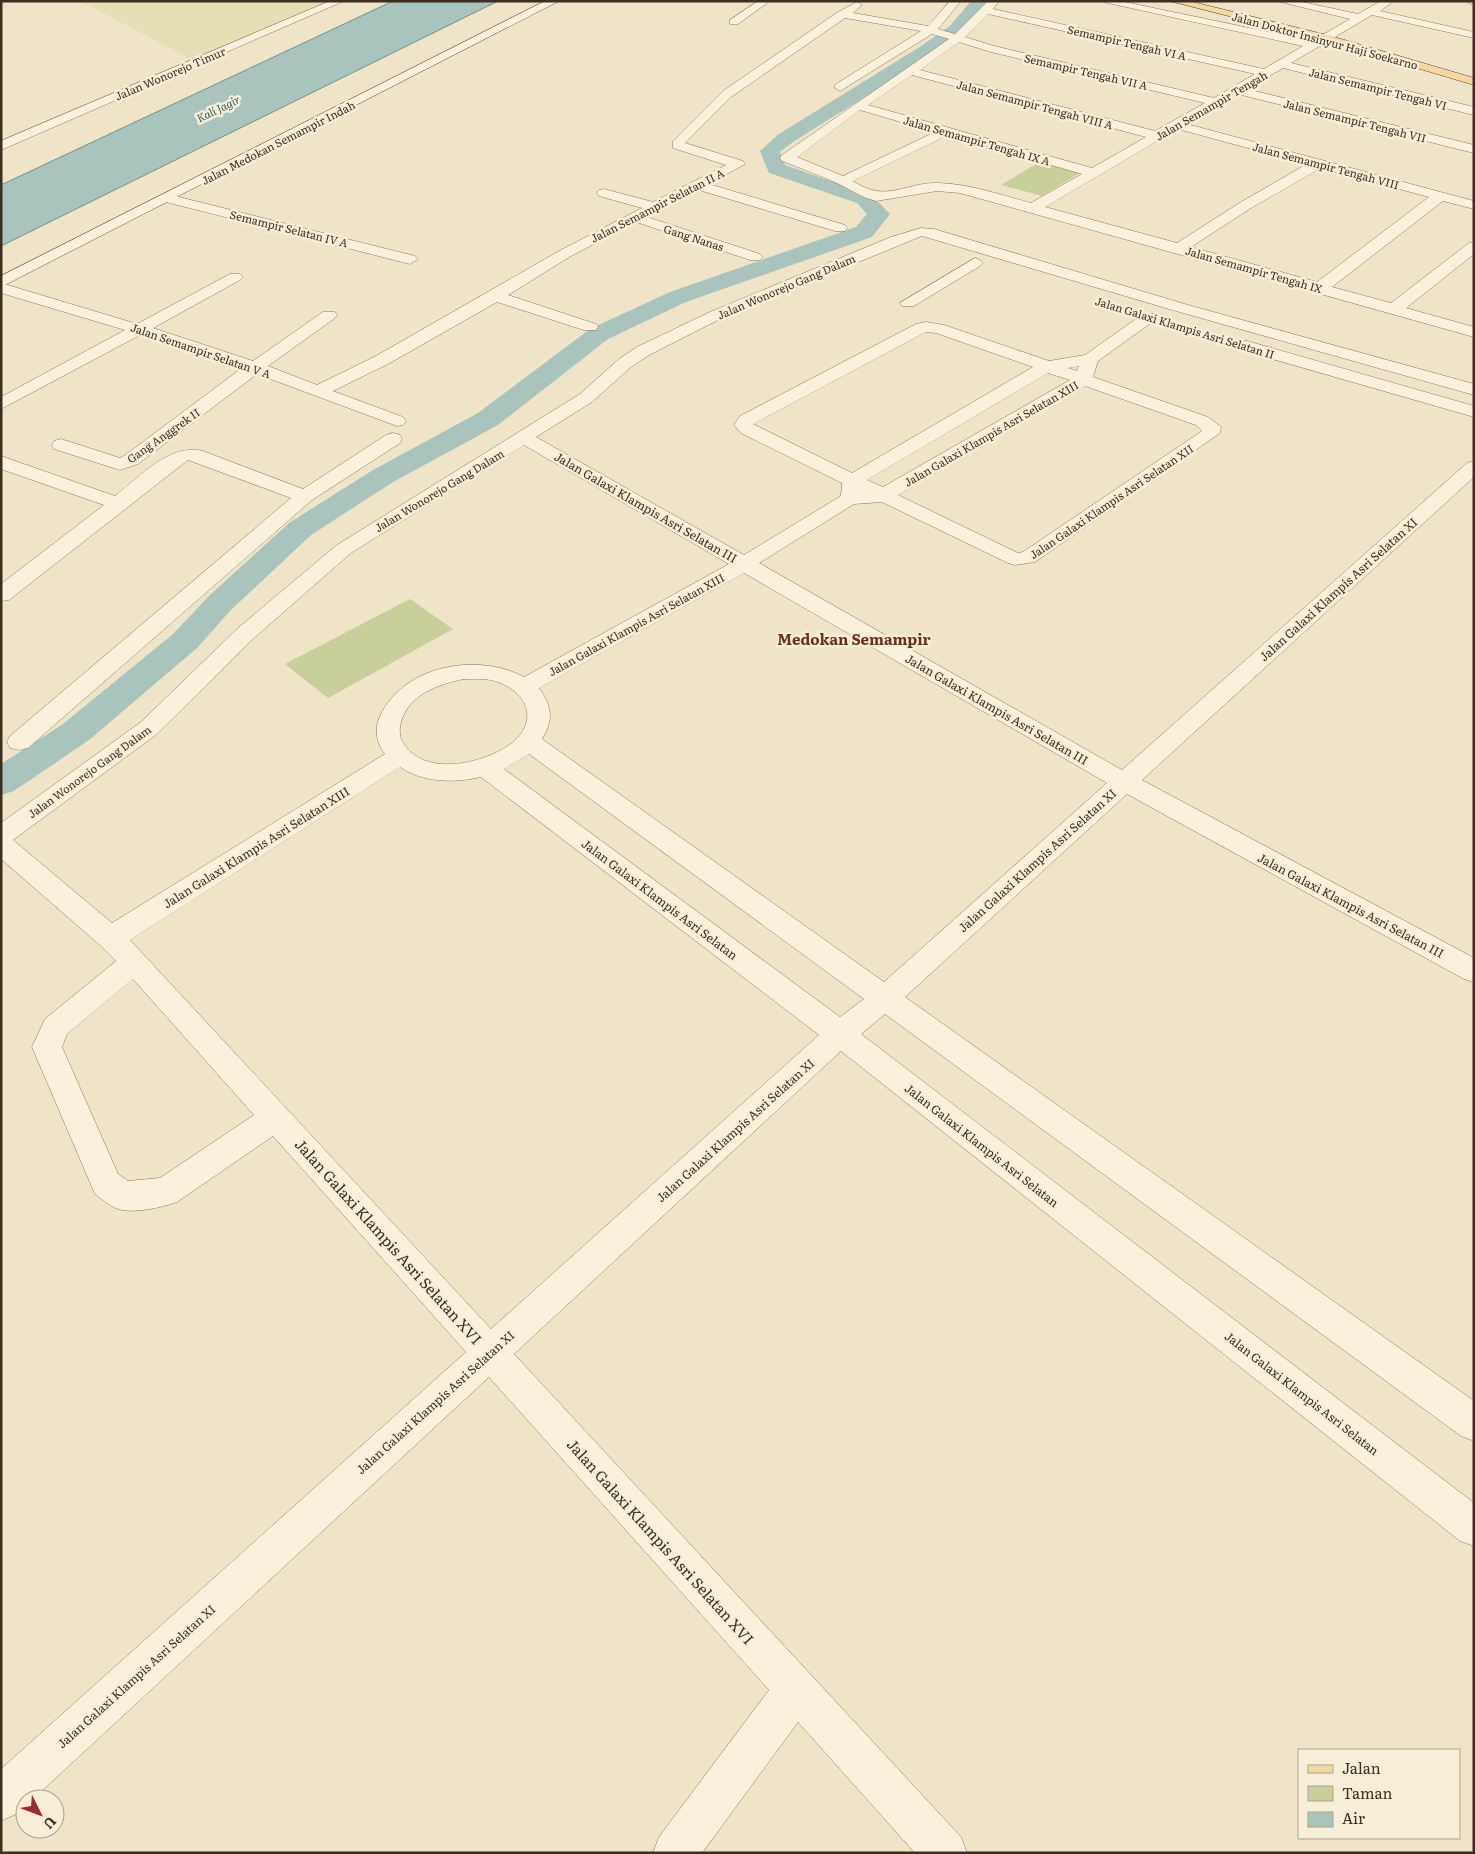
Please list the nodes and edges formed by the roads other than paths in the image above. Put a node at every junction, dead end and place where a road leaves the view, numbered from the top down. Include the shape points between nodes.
1 (339, 1) edge
2 (554, 1) edge
3 (765, 1) edge
4 (862, 1) edge
5 (956, 1) edge
6 (1104, 1) edge
7 (1175, 1) edge
8 (1282, 1) edge
9 (1389, 1) edge
10 (991, 6) edge
11 (1273, 10) dead end
12 (1371, 12) junction
13 (842, 14) junction
14 (1360, 18) junction
15 (734, 22) dead end
16 (1345, 27) junction
17 (934, 31) junction
18 (1360, 31) dead end
19 (1474, 35) edge
20 (1327, 38) junction
21 (956, 39) junction
22 (1314, 45) junction
23 (1282, 64) junction
24 (912, 71) junction
25 (1266, 74) junction
26 (1474, 82) edge
27 (840, 87) dead end
28 (1237, 90) junction
29 (1217, 102) junction
30 (858, 106) junction
31 (1474, 112) edge
32 (1178, 124) junction
33 (947, 131) junction
34 (1158, 136) junction
35 (1, 146) edge
36 (1474, 149) edge
37 (1319, 163) junction
38 (1095, 173) junction
39 (843, 181) junction
40 (697, 185) junction
41 (604, 193) dead end
42 (1440, 196) junction
43 (167, 198) junction
44 (1474, 206) edge
45 (654, 207) junction
46 (1033, 208) junction
47 (634, 217) junction
48 (840, 228) dead end
49 (929, 232) joint
50 (896, 240) junction
51 (1474, 246) edge
52 (922, 248) dead end
53 (1179, 248) junction
54 (755, 257) dead end
55 (958, 258) dead end
56 (410, 259) dead end
57 (975, 263) junction
58 (994, 269) dead end
59 (235, 277) dead end
60 (1, 282) edge
61 (1, 288) edge
62 (1320, 288) junction
63 (495, 296) junction
64 (908, 303) dead end
65 (1394, 309) junction
66 (1131, 311) dead end
67 (329, 316) dead end
68 (1150, 317) junction
69 (1168, 322) dead end
70 (590, 327) dead end
71 (140, 328) junction
72 (1472, 329) edge
73 (1235, 342) dead end
74 (1090, 359) junction
75 (255, 367) junction
76 (1045, 367) junction
77 (1084, 380) junction
78 (1474, 390) edge
79 (318, 391) junction
80 (296, 397) dead end
81 (1, 404) edge
82 (1474, 412) edge
83 (397, 421) dead end
84 (525, 438) junction
85 (61, 446) dead end
86 (1, 462) edge
87 (1474, 466) edge
88 (851, 490) junction
89 (306, 496) junction
90 (882, 496) junction
91 (118, 504) junction
92 (744, 564) junction
93 (1, 595) edge
94 (525, 686) junction
95 (19, 742) dead end
96 (529, 742) junction
97 (400, 756) junction
98 (486, 768) junction
99 (1123, 781) junction
100 (1, 836) edge
101 (1, 844) edge
102 (123, 950) junction
103 (1474, 971) edge
104 (885, 998) junction
105 (840, 1034) junction
106 (276, 1117) junction
107 (490, 1352) junction
108 (1474, 1423) edge
109 (1474, 1527) edge
110 (796, 1689) junction
111 (1, 1799) edge
112 (675, 1853) edge
113 (944, 1853) edge

1 - 35 street, Jalan Wonorejo Timur
2 - 43 street, Jalan Medokan Semampir Indah
3 - 15 street
4 - 13 street, Jalan Semampir Selatan II A
5 - 17 street
6 - 22 street
7 - 20 main road, Jalan Doktor Insinyur Haji Soekarno
8 - 14 street
9 - 12 street, Jalan Semampir Tengah
10 - 21 street
10 - 25 street, Semampir Tengah VI A
11 - 16 main road, Jalan Doktor Insinyur Haji Soekarno
12 - 14 street, Jalan Semampir Tengah
12 - 19 street
13 - 17 street, Semampir Tengah VII A
13 - 40 street, Jalan Semampir Selatan II A via 727,94 679,141 678,144 684,147 738,164
14 - 16 street, Jalan Semampir Tengah
16 - 18 main road, Jalan Doktor Insinyur Haji Soekarno
16 - 20 street, Jalan Semampir Tengah
17 - 21 street, Semampir Tengah VII A
17 - 27 street
20 - 22 street, Jalan Semampir Tengah
20 - 26 main road, Jalan Doktor Insinyur Haji Soekarno
21 - 24 street
21 - 29 street, Semampir Tengah VII A
22 - 23 street, Jalan Semampir Tengah
23 - 25 street, Jalan Semampir Tengah
23 - 31 street, Jalan Semampir Tengah VI
24 - 30 street
24 - 34 street, Jalan Semampir Tengah VIII A
25 - 28 street, Jalan Semampir Tengah
28 - 29 street, Jalan Semampir Tengah
28 - 36 street, Jalan Semampir Tengah VII
29 - 32 street, Jalan Semampir Tengah
30 - 33 street, Jalan Semampir Tengah IX A
30 - 39 street via 786,158
32 - 34 street, Jalan Semampir Tengah
32 - 37 street, Jalan Semampir Tengah VIII
33 - 38 street, Jalan Semampir Tengah IX A
33 - 39 street
34 - 38 street, Jalan Semampir Tengah
37 - 42 street, Jalan Semampir Tengah VIII
37 - 53 street
38 - 46 street, Jalan Semampir Tengah
39 - 46 street via 860,192 876,196 947,187
40 - 45 street, Jalan Semampir Selatan II A
40 - 48 street
41 - 45 street
42 - 44 street, Jalan Semampir Tengah VIII
42 - 62 street
43 - 56 street, Semampir Selatan IV A
43 - 60 street, Jalan Medokan Semampir Indah
45 - 47 street, Jalan Semampir Selatan II A
46 - 53 street, Jalan Semampir Tengah IX
47 - 54 street, Gang Nanas
47 - 63 street, Jalan Semampir Selatan II A
49 - 50 street, Jalan Wonorejo Gang Dalam
49 - 78 street, Jalan Galaxi Klampis Asri Selatan II
50 - 52 street
50 - 84 street, Jalan Wonorejo Gang Dalam via 716,315 643,351 586,398
51 - 65 street
53 - 62 street, Jalan Semampir Tengah IX
55 - 57 street
57 - 58 street
57 - 64 street
59 - 71 street
61 - 71 street, Jalan Semampir Selatan V A
62 - 65 street, Jalan Semampir Tengah IX
63 - 70 street
63 - 79 street, Jalan Semampir Selatan II A via 382,360
65 - 72 street, Jalan Semampir Tengah IX
66 - 68 street, Jalan Galaxi Klampis Asri Selatan II
67 - 75 street
68 - 69 street, Jalan Galaxi Klampis Asri Selatan II
68 - 74 street, Jalan Galaxi Klampis Asri Selatan XIII
71 - 75 street, Jalan Semampir Selatan V A
71 - 81 street
73 - 82 street, Jalan Galaxi Klampis Asri Selatan II
74 - 76 street, Jalan Galaxi Klampis Asri Selatan XIII
74 - 77 street, Jalan Galaxi Klampis Asri Selatan XIII
75 - 79 street, Jalan Semampir Selatan V A
75 - 85 street, Gang Anggrek II via 126,462 120,464
76 - 77 street
76 - 88 street, Jalan Galaxi Klampis Asri Selatan XIII
76 - 88 street, Jalan Galaxi Klampis Asri Selatan XII via 938,328 926,327 908,333 746,420 743,425 746,429
77 - 90 street, Jalan Galaxi Klampis Asri Selatan XIII
77 - 90 street, Jalan Galaxi Klampis Asri Selatan XII via 1202,422 1212,427 1210,433 1028,558 1002,555
79 - 83 street, Jalan Semampir Selatan V A
80 - 89 street via 393,439
84 - 92 street, Jalan Galaxi Klampis Asri Selatan III
84 - 100 street, Jalan Wonorejo Gang Dalam via 438,488 344,549 246,633 150,728
86 - 91 street
87 - 99 street, Jalan Galaxi Klampis Asri Selatan XI
88 - 90 street, Jalan Galaxi Klampis Asri Selatan XII
88 - 92 street, Jalan Galaxi Klampis Asri Selatan XIII
89 - 91 street via 186,454
89 - 95 street
91 - 93 street
92 - 94 street, Jalan Galaxi Klampis Asri Selatan XIII
92 - 99 street, Jalan Galaxi Klampis Asri Selatan III
94 - 96 street via 536,698 541,712 538,727
94 - 97 street via 508,677 487,672 464,672 421,685 404,697 392,712 387,727 390,743
96 - 98 street via 511,757
96 - 104 street
97 - 98 street via 417,766 438,771
97 - 102 street, Jalan Galaxi Klampis Asri Selatan XIII
98 - 105 street, Jalan Galaxi Klampis Asri Selatan
99 - 103 street, Jalan Galaxi Klampis Asri Selatan III
99 - 104 street, Jalan Galaxi Klampis Asri Selatan XI
101 - 102 street, Jalan Galaxi Klampis Asri Selatan XVI
102 - 106 street, Jalan Galaxi Klampis Asri Selatan XVI
102 - 106 street, Jalan Galaxi Klampis Asri Selatan XIII via 55,1027 47,1047 106,1184 123,1196 166,1192
104 - 105 street, Jalan Galaxi Klampis Asri Selatan XI
104 - 108 street
105 - 107 street, Jalan Galaxi Klampis Asri Selatan XI
105 - 109 street, Jalan Galaxi Klampis Asri Selatan
106 - 107 street, Jalan Galaxi Klampis Asri Selatan XVI
107 - 110 street, Jalan Galaxi Klampis Asri Selatan XVI
107 - 111 street, Jalan Galaxi Klampis Asri Selatan XI
110 - 112 street
110 - 113 street, Jalan Galaxi Klampis Asri Selatan XVI

